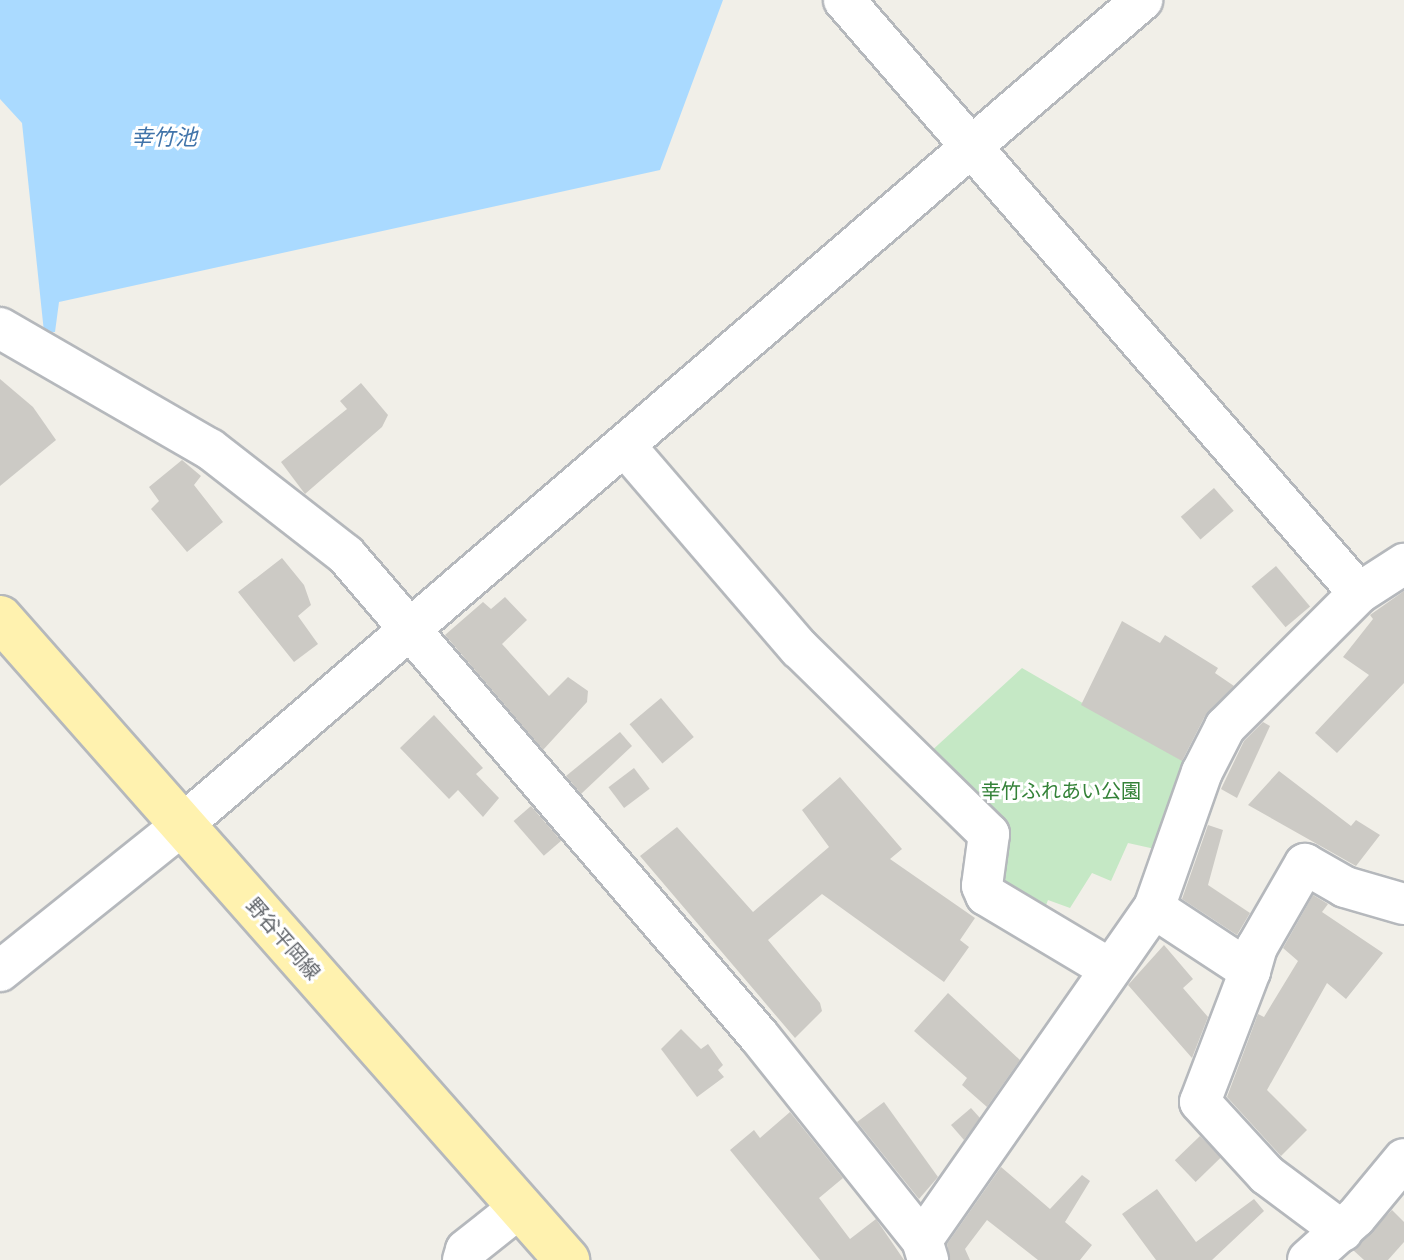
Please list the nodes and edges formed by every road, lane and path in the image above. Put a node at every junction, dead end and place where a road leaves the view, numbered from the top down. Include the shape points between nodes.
1 (844, 0) edge
2 (1142, 0) edge
3 (975, 145) junction
4 (0, 328) edge
5 (625, 446) junction
6 (1404, 564) edge
7 (1359, 593) junction
8 (0, 618) edge
9 (407, 627) junction
10 (182, 825) junction
11 (1404, 904) edge
12 (1154, 908) junction
13 (1107, 967) junction
14 (0, 971) edge
15 (1250, 971) junction
16 (1404, 1159) edge
17 (520, 1207) junction
18 (1342, 1231) junction
19 (925, 1250) edge
20 (463, 1260) edge
21 (567, 1260) edge
22 (1308, 1260) edge

1 - 3 street
2 - 3 street
3 - 5 street
3 - 7 street
4 - 9 street via 210,449 346,555
5 - 9 street
5 - 13 street via 799,648 989,834 982,886 986,895
6 - 7 street
7 - 12 street via 1225,727 1202,772
8 - 10 main road, 野谷平岡線
9 - 10 street
9 - 19 street via 613,861
10 - 14 street
10 - 17 main road, 野谷平岡線
11 - 15 street via 1345,887 1305,864 1257,947
12 - 13 street
12 - 15 street
13 - 19 street
15 - 18 street via 1200,1102 1267,1175
16 - 18 street
17 - 20 street via 466,1250
17 - 21 main road, 野谷平岡線
18 - 22 street

